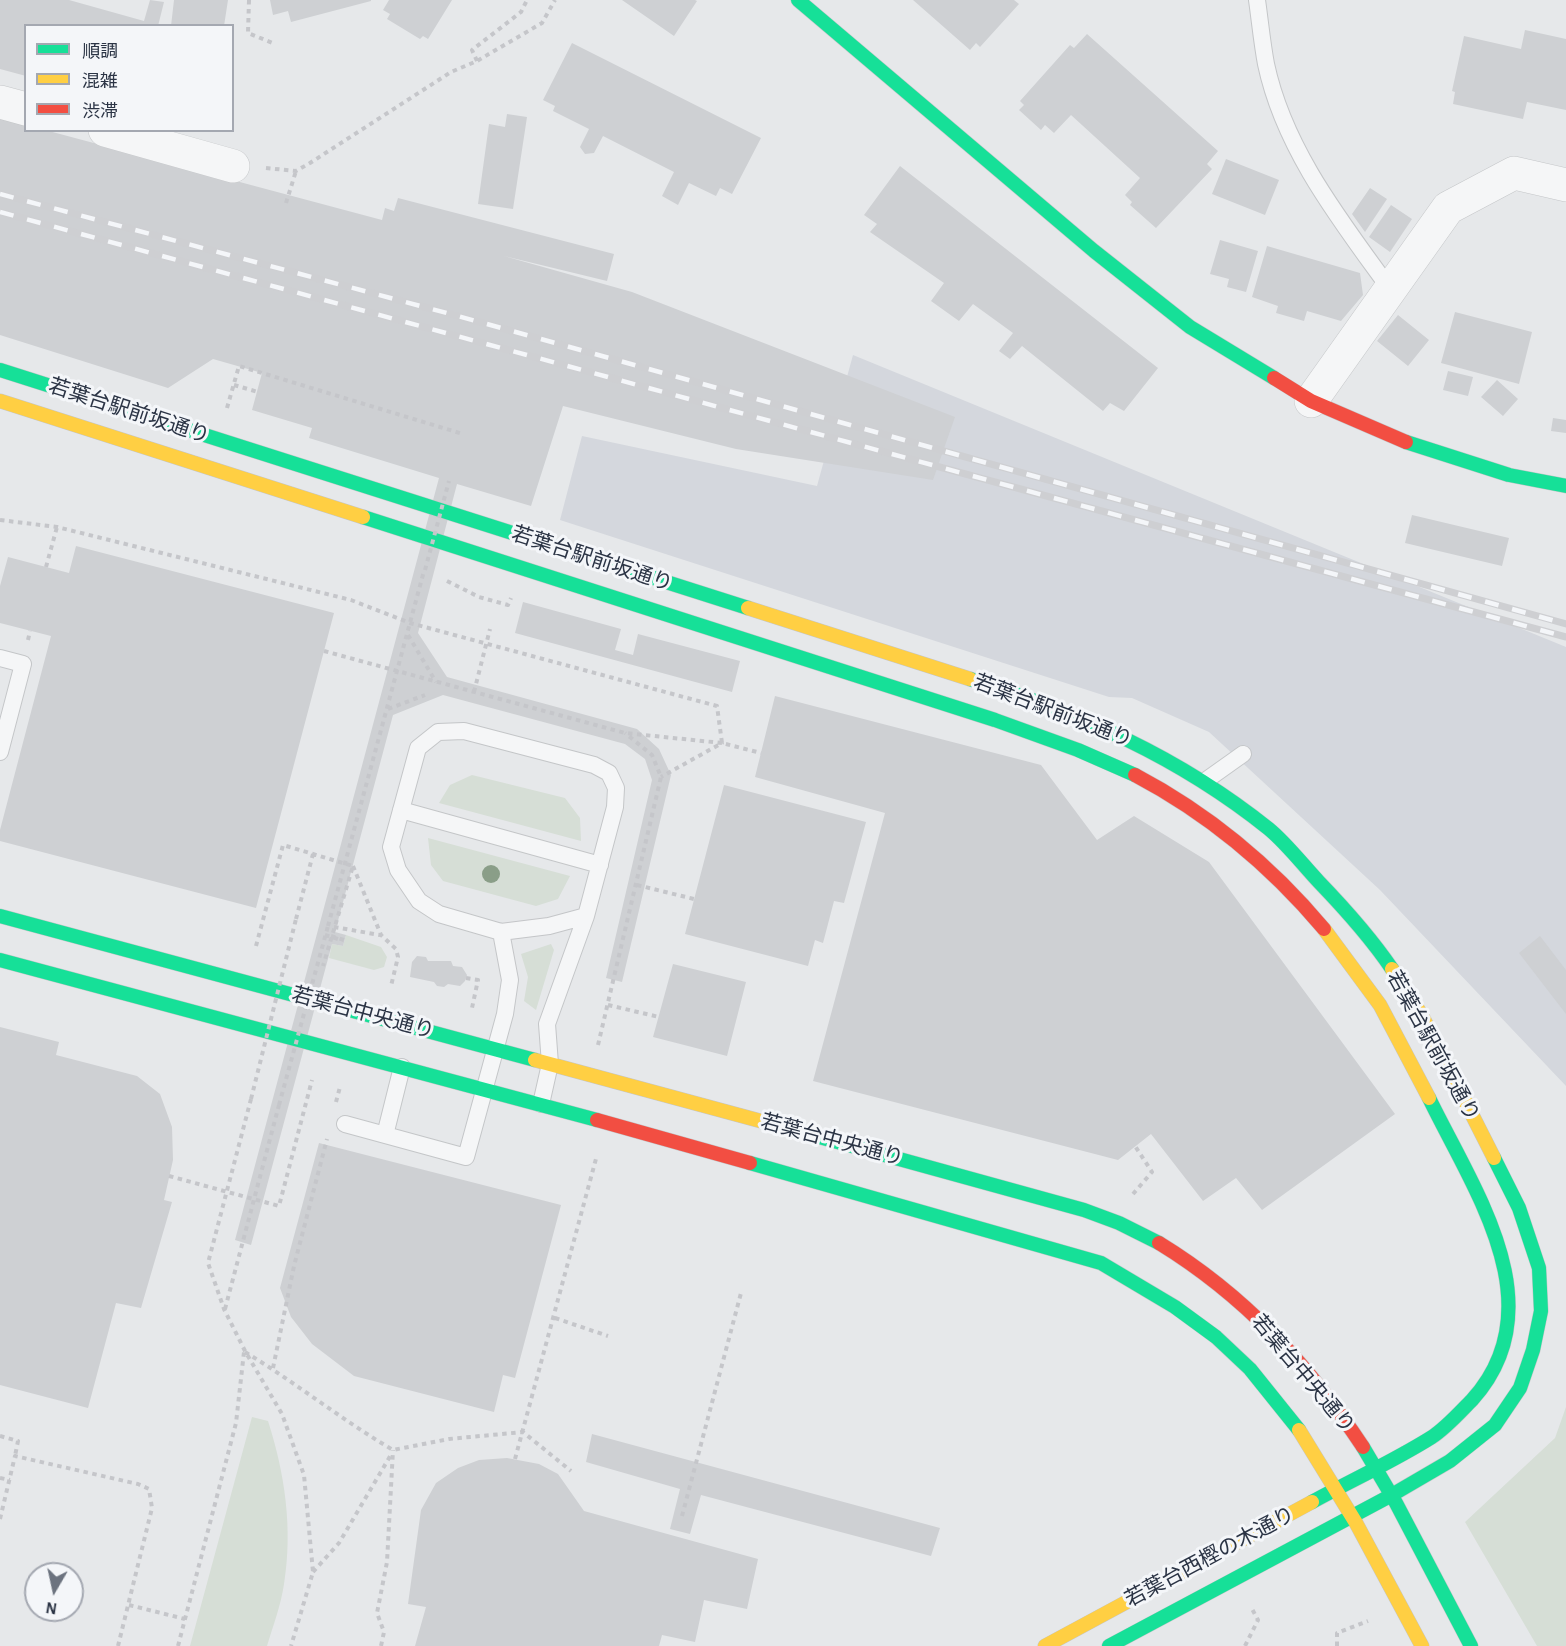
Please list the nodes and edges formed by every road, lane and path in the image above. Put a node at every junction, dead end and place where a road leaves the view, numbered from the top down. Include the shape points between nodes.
1 (249, 0) edge
2 (527, 0) edge
3 (555, 0) edge
4 (798, 0) edge
5 (1257, 0) edge
6 (275, 44) dead end
7 (477, 61) junction
8 (0, 102) edge
9 (24, 108) edge
10 (112, 132) edge
11 (233, 166) dead end
12 (1566, 185) edge
13 (286, 203) dead end
14 (1390, 289) junction
15 (0, 370) edge
16 (234, 385) junction
17 (258, 392) dead end
18 (0, 401) edge
19 (1311, 401) junction
20 (226, 411) dead end
21 (463, 434) dead end
22 (449, 481) dead end
23 (1566, 486) edge
24 (0, 520) edge
25 (57, 527) junction
26 (46, 567) dead end
27 (424, 570) junction
28 (434, 575) dead end
29 (443, 579) dead end
30 (479, 597) dead end
31 (410, 623) junction
32 (490, 629) dead end
33 (407, 634) junction
34 (487, 644) junction
35 (324, 651) dead end
36 (0, 658) edge
37 (397, 672) junction
38 (436, 682) junction
39 (474, 693) junction
40 (425, 695) dead end
41 (387, 709) junction
42 (625, 733) junction
43 (722, 743) junction
44 (0, 752) edge
45 (761, 753) dead end
46 (1243, 754) dead end
47 (661, 777) junction
48 (1205, 781) junction
49 (401, 810) junction
50 (313, 854) junction
51 (345, 864) junction
52 (600, 865) junction
53 (353, 866) junction
54 (637, 885) junction
55 (694, 899) dead end
56 (0, 916) edge
57 (586, 916) junction
58 (334, 927) junction
59 (501, 932) junction
60 (325, 935) junction
61 (381, 935) junction
62 (331, 936) junction
63 (256, 946) dead end
64 (0, 960) edge
65 (323, 966) dead end
66 (466, 978) dead end
67 (391, 986) dead end
68 (608, 1005) junction
69 (472, 1008) dead end
70 (659, 1017) dead end
71 (495, 1049) junction
72 (596, 1051) dead end
73 (550, 1064) junction
74 (402, 1067) junction
75 (312, 1080) dead end
76 (484, 1089) junction
77 (541, 1104) junction
78 (345, 1124) dead end
79 (385, 1135) junction
80 (326, 1142) dead end
81 (1135, 1146) dead end
82 (597, 1154) dead end
83 (169, 1176) dead end
84 (226, 1192) junction
85 (1131, 1196) dead end
86 (254, 1199) junction
87 (741, 1293) dead end
88 (224, 1309) junction
89 (555, 1318) junction
90 (608, 1336) dead end
91 (244, 1352) junction
92 (273, 1368) junction
93 (523, 1432) junction
94 (0, 1436) edge
95 (393, 1450) junction
96 (15, 1456) junction
97 (515, 1459) dead end
98 (1375, 1468) junction
99 (571, 1471) dead end
100 (0, 1478) edge
101 (10, 1480) junction
102 (1337, 1490) junction
103 (1390, 1496) junction
104 (682, 1516) dead end
105 (1352, 1516) junction
106 (0, 1519) edge
107 (313, 1572) junction
108 (1246, 1599) dead end
109 (129, 1605) junction
110 (185, 1619) junction
111 (1368, 1621) dead end
112 (118, 1646) edge
113 (178, 1646) edge
114 (291, 1646) edge
115 (381, 1646) edge
116 (1045, 1646) edge
117 (1109, 1646) edge
118 (1245, 1646) edge
119 (1337, 1646) edge
120 (1422, 1646) edge
121 (1471, 1646) edge

1 - 6 path via 248,33
2 - 7 path via 521,12 472,50
3 - 7 path via 542,23
4 - 19 street via 1094,251 1190,327
5 - 14 lane via 1266,65 1284,121 1325,200
7 - 13 path via 451,72 296,171
8 - 9 street
10 - 11 street
12 - 14 street via 1514,173 1448,208
14 - 19 street
15 - 48 street, 若葉台駅前坂通り via 1001,689 1122,735
16 - 17 path
16 - 20 path
16 - 21 path via 239,366
18 - 98 street, 若葉台駅前坂通り via 995,720 1107,761 1185,804 1255,858 1310,914 1392,1024 1491,1222 1508,1270 1509,1307 1492,1375 1472,1403 1434,1436
19 - 23 street via 1392,437 1509,475
22 - 27 path, bridge
24 - 25 path
25 - 26 path
25 - 31 path via 351,600
27 - 28 path
27 - 31 path
29 - 30 path
31 - 33 path
31 - 34 path
32 - 34 path
33 - 37 path
33 - 38 path
34 - 39 path
34 - 43 path via 717,706
35 - 37 path
36 - 44 lane via 23,664
37 - 38 path
37 - 41 path
38 - 39 path
39 - 42 path
40 - 41 path
41 - 51 path
42 - 43 path
42 - 47 path via 652,755
43 - 45 path
43 - 47 path
46 - 48 lane
47 - 54 path
48 - 103 street, 若葉台駅前坂通り via 1271,831 1379,950 1421,1014 1514,1198 1539,1268 1541,1311 1520,1388 1495,1425 1450,1461
49 - 52 lane
49 - 52 lane via 418,748 438,732 464,731 594,765 609,773 616,788
49 - 59 lane via 391,847 398,870 419,901 439,915
50 - 51 path
50 - 63 path via 283,845
50 - 84 path, bridge
51 - 53 path
51 - 60 path, bridge
52 - 57 lane
53 - 58 path
53 - 61 path
54 - 55 path
54 - 68 path
56 - 71 street, 若葉台中央通り
57 - 59 lane
57 - 73 lane via 547,1024
58 - 61 path
58 - 62 path
59 - 71 lane via 510,981
60 - 62 path, bridge via 341,940
60 - 86 path, bridge
61 - 67 path via 396,949 398,957
62 - 65 path
64 - 74 street, 若葉台中央通り
66 - 69 path via 478,980
68 - 70 path
68 - 72 path
71 - 73 street, 若葉台中央通り
71 - 76 lane
73 - 77 lane
73 - 98 street, 若葉台中央通り via 1024,1192 1119,1222 1191,1263 1247,1307 1345,1419
74 - 76 street, 若葉台中央通り
74 - 79 lane
75 - 86 path via 279,1206
76 - 77 street, 若葉台中央通り
76 - 79 lane via 466,1157
77 - 102 street, 若葉台中央通り via 1101,1263 1169,1303 1216,1338 1259,1380
78 - 79 lane
80 - 92 path
81 - 85 path via 1152,1172
82 - 89 path
83 - 84 path
84 - 86 path
84 - 88 path via 208,1263
86 - 88 path
87 - 104 path
88 - 91 path
89 - 90 path
89 - 93 path
91 - 92 path
91 - 107 path via 282,1414 304,1475
91 - 110 path via 236,1423
92 - 95 path via 350,1425
93 - 95 path via 450,1439
93 - 97 path
93 - 99 path
94 - 96 path via 18,1441
95 - 107 path via 339,1543
95 - 115 path via 387,1562 377,1613 384,1632
96 - 101 path
96 - 109 path via 148,1489 152,1508
98 - 102 street, 若葉台西樫の木通り
98 - 103 street, 若葉台中央通り
100 - 101 path
101 - 106 path
102 - 105 street, 若葉台中央通り
102 - 116 street, 若葉台西樫の木通り
103 - 105 street, 若葉台駅前坂通り
103 - 121 street, 若葉台中央通り
105 - 117 street, 若葉台西樫の木通り
105 - 120 street, 若葉台中央通り
107 - 114 path
108 - 118 path via 1258,1620
109 - 110 path
109 - 112 path
110 - 113 path
111 - 119 path via 1337,1633

